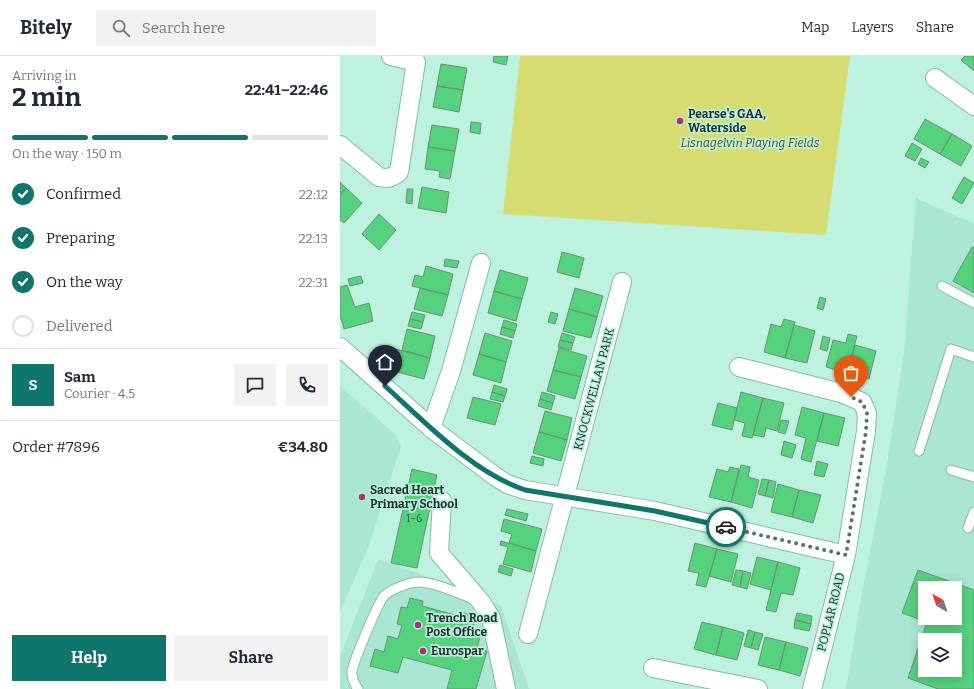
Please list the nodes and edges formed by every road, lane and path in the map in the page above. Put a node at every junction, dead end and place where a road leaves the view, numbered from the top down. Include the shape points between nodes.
1 (391, 56) edge
2 (417, 59) edge
3 (935, 78) dead end
4 (974, 106) edge
5 (340, 145) edge
6 (481, 263) dead end
7 (622, 282) dead end
8 (942, 286) dead end
9 (974, 303) edge
10 (340, 347) edge
11 (974, 357) edge
12 (739, 367) dead end
13 (431, 428) junction
14 (919, 451) dead end
15 (951, 470) dead end
16 (974, 477) edge
17 (565, 496) junction
18 (442, 501) dead end
19 (974, 512) edge
20 (968, 528) dead end
21 (846, 555) junction
22 (481, 602) junction
23 (528, 634) dead end
24 (653, 668) dead end
25 (358, 689) edge
26 (506, 689) edge
27 (758, 689) edge
28 (812, 689) edge

1 - 2 street
2 - 5 street via 399,172 386,179 379,177
3 - 4 street
6 - 13 street via 451,371
7 - 17 street, KNOCKWELLAN PARK
8 - 9 lane
10 - 13 street
11 - 14 lane via 951,349
12 - 21 street, POPLAR ROAD via 841,393 862,402 867,413 866,431
13 - 17 street via 507,484 525,490
15 - 16 lane
17 - 21 street via 655,511
17 - 23 street, KNOCKWELLAN PARK
18 - 22 street via 439,553
19 - 20 lane
21 - 28 street, POPLAR ROAD
22 - 25 lane via 425,582 413,582 384,596 356,657 352,673
22 - 26 street via 491,618
24 - 27 street

